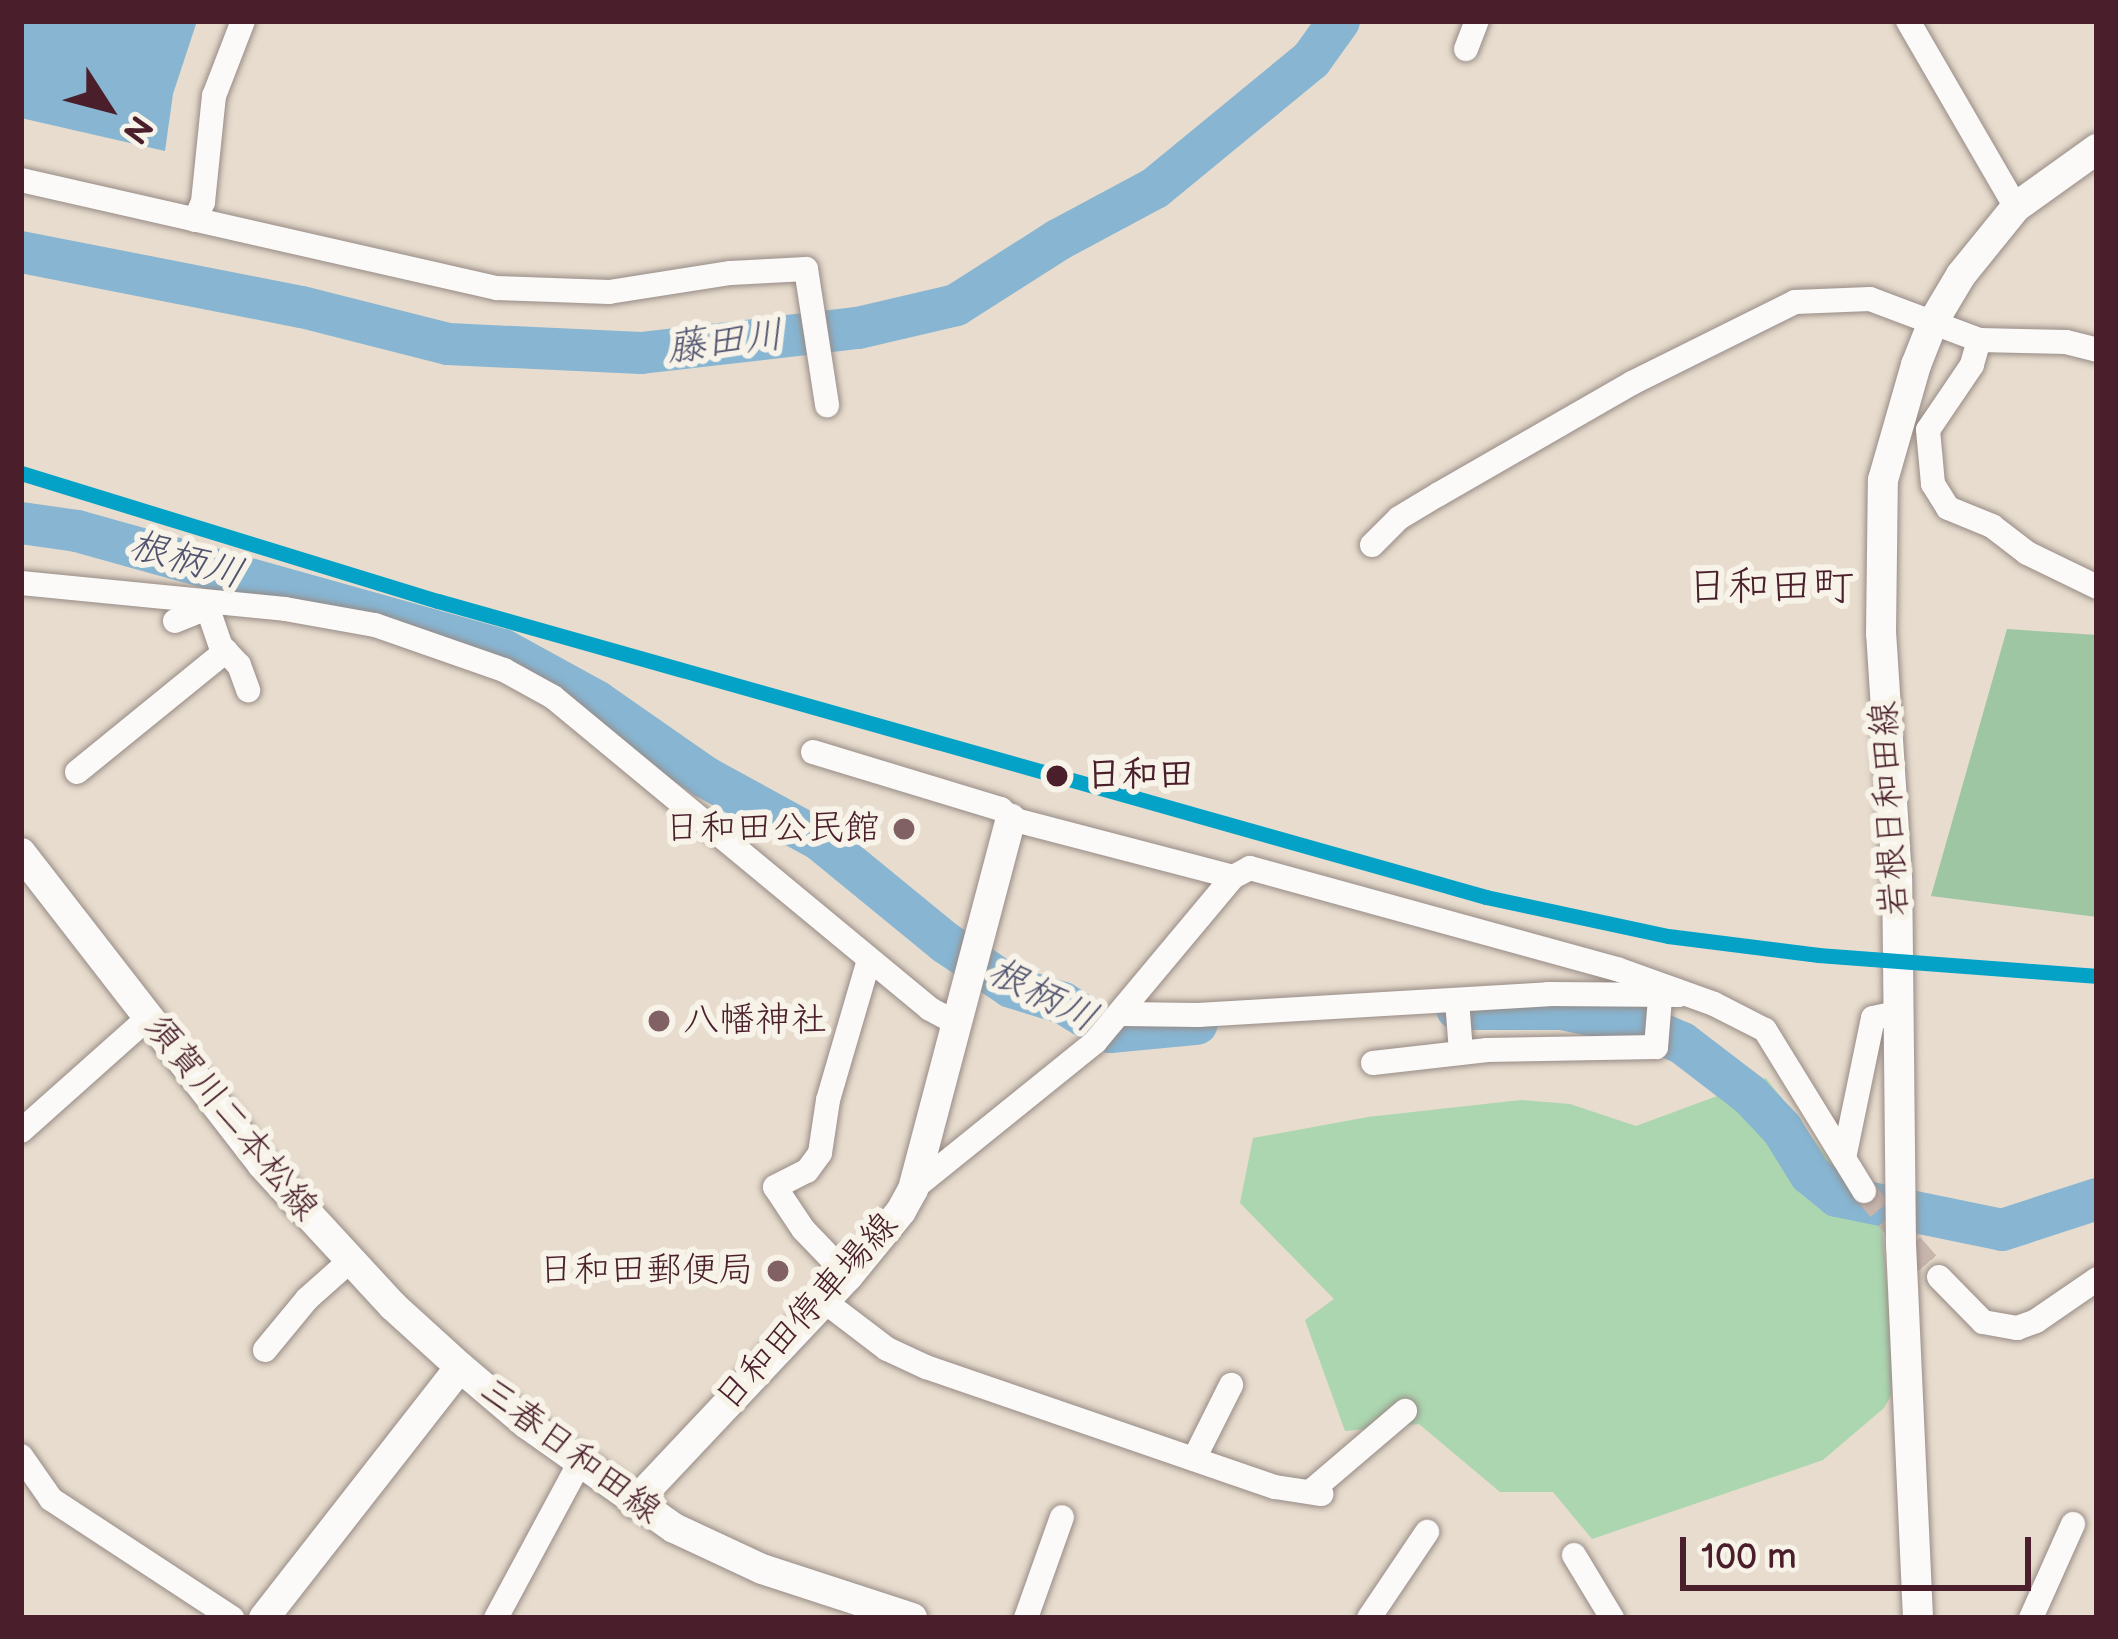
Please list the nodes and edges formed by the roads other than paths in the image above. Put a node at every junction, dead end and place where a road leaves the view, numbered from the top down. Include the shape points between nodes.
1 (243, 21) edge
2 (1477, 21) edge
3 (1908, 21) edge
4 (1466, 49) dead end
5 (2097, 148) edge
6 (21, 180) edge
7 (2016, 207) junction
8 (196, 220) junction
9 (1933, 322) junction
10 (1978, 340) junction
11 (2097, 350) edge
12 (827, 405) dead end
13 (1372, 545) dead end
14 (21, 584) edge
15 (2097, 587) edge
16 (215, 607) junction
17 (175, 622) dead end
18 (226, 651) junction
19 (248, 690) dead end
20 (813, 752) dead end
21 (77, 772) dead end
22 (1011, 819) junction
23 (21, 853) edge
24 (1233, 877) junction
25 (869, 960) junction
26 (1687, 994) junction
27 (1457, 1000) junction
28 (1895, 1001) junction
29 (1658, 1007) junction
30 (1123, 1014) junction
31 (148, 1018) junction
32 (956, 1023) junction
33 (1460, 1046) junction
34 (1372, 1063) dead end
35 (21, 1131) edge
36 (1844, 1158) junction
37 (913, 1189) junction
38 (1864, 1191) tunnel mouth
39 (351, 1260) junction
40 (848, 1276) junction
41 (1939, 1277) tunnel mouth
42 (2097, 1279) edge
43 (824, 1301) junction
44 (265, 1350) dead end
45 (460, 1367) junction
46 (1231, 1385) dead end
47 (1405, 1412) dead end
48 (21, 1456) edge
49 (1194, 1459) junction
50 (580, 1462) junction
51 (634, 1503) junction
52 (1062, 1517) dead end
53 (2073, 1524) dead end
54 (1427, 1532) dead end
55 (1574, 1555) dead end
56 (232, 1618) edge
57 (265, 1618) edge
58 (496, 1618) edge
59 (911, 1618) edge
60 (1026, 1618) edge
61 (1369, 1618) edge
62 (1612, 1618) edge
63 (1918, 1618) edge
64 (2031, 1618) edge

1 - 8 street via 214,96
2 - 4 street
3 - 7 street
5 - 7 main road, 岩根日和田線
6 - 8 street
7 - 9 main road, 岩根日和田線
8 - 12 street via 514,289 608,292 806,269
9 - 10 street
9 - 13 street via 1870,299 1795,302 1438,494
9 - 28 main road, 岩根日和田線 via 1883,480
10 - 11 street
10 - 15 street via 1972,365 1928,430 1933,484 1948,508
14 - 16 street
16 - 17 street
16 - 18 street
16 - 25 street via 375,625 531,684
18 - 19 street
18 - 21 street
20 - 22 street via 1001,809
22 - 24 street
22 - 32 main road, 日和田停車場線
23 - 31 main road, 須賀川二本松線
24 - 26 street via 1256,869
24 - 30 street
25 - 32 street
25 - 40 street via 820,1154 807,1172 775,1187
26 - 29 street
26 - 36 street via 1765,1030
27 - 29 street via 1548,994
27 - 30 street
27 - 33 street
28 - 36 street via 1873,1018
28 - 63 main road, 岩根日和田線
29 - 33 street via 1656,1047
30 - 37 street
31 - 35 street
31 - 39 main road, 須賀川二本松線 via 262,1164
32 - 37 main road, 日和田停車場線
33 - 34 street
36 - 38 street
37 - 40 main road, 日和田停車場線
39 - 44 street
39 - 45 main road, 須賀川二本松線
40 - 43 main road, 日和田停車場線
41 - 42 street via 1982,1322 2017,1328
43 - 49 street via 887,1349 926,1367
43 - 51 main road, 日和田停車場線
45 - 50 main road, 三春日和田線
45 - 57 main road, 三春日和田線
46 - 49 street
47 - 49 street via 1316,1493
48 - 56 street via 51,1499
50 - 51 main road, 三春日和田線
50 - 58 street
51 - 59 main road, 三春日和田線 via 762,1569
52 - 60 street
53 - 64 street
54 - 61 street
55 - 62 street

